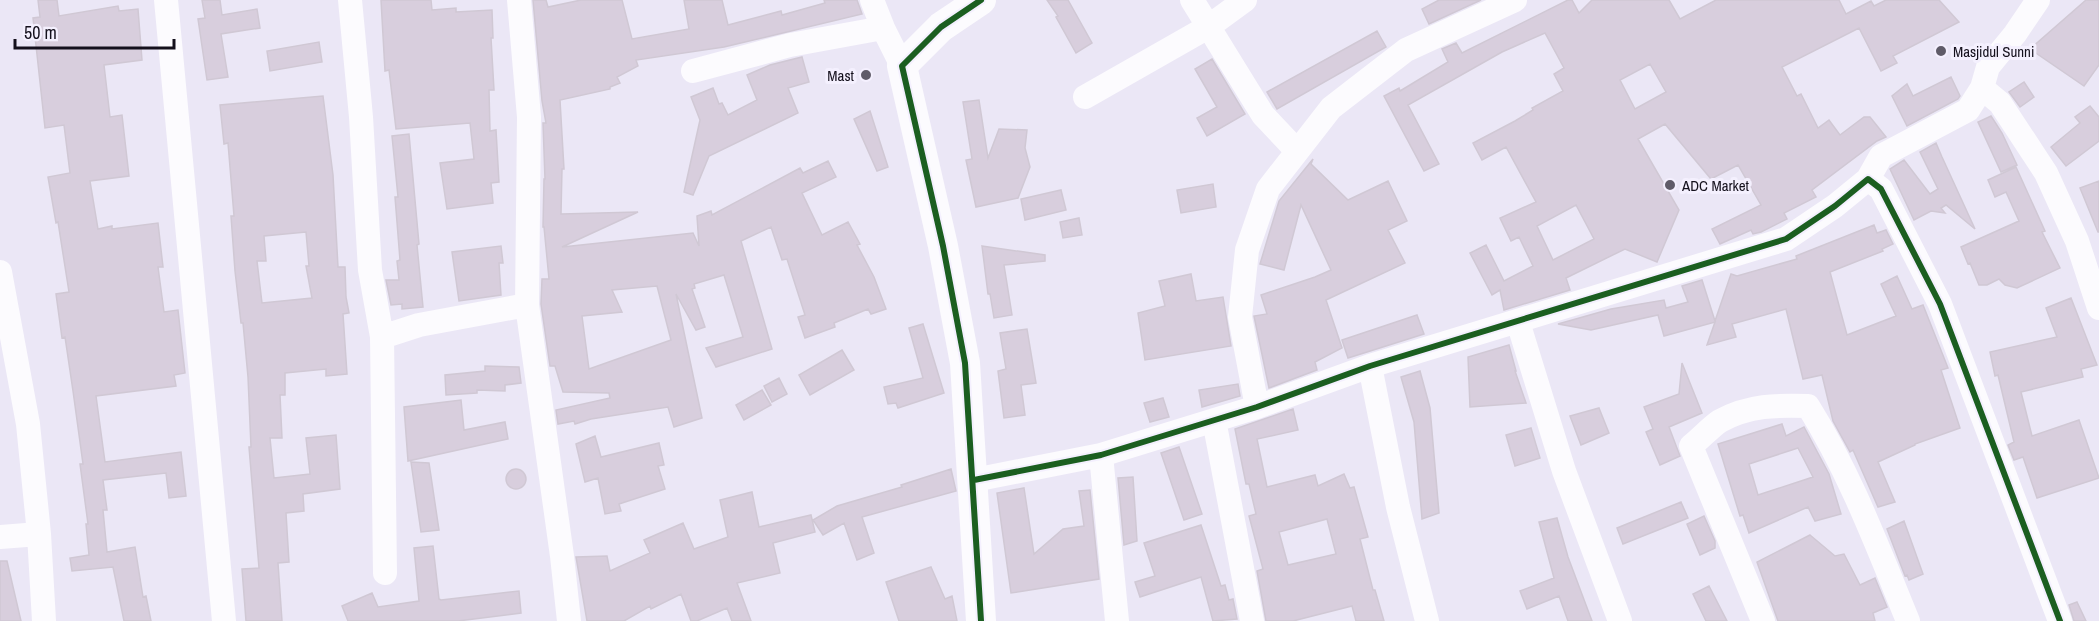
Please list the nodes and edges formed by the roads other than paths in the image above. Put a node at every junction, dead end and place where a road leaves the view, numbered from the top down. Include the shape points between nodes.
1 (166, 0) edge
2 (350, 0) edge
3 (519, 0) edge
4 (872, 0) edge
5 (981, 0) edge
6 (1192, 0) edge
7 (1245, 0) edge
8 (1515, 0) edge
9 (2038, 0) edge
10 (1208, 27) junction
11 (883, 28) junction
12 (902, 66) junction
13 (693, 71) dead end
14 (1982, 88) junction
15 (1085, 97) dead end
16 (1298, 151) junction
17 (1868, 179) junction
18 (0, 272) edge
19 (527, 305) junction
20 (2099, 308) edge
21 (1518, 322) junction
22 (382, 337) junction
23 (1370, 366) junction
24 (1257, 407) junction
25 (1214, 420) junction
26 (1101, 455) junction
27 (974, 480) junction
28 (39, 534) junction
29 (0, 537) edge
30 (385, 573) dead end
31 (44, 621) edge
32 (224, 621) edge
33 (568, 621) edge
34 (981, 621) edge
35 (1117, 621) edge
36 (1252, 621) edge
37 (1427, 621) edge
38 (1620, 621) edge
39 (1763, 621) edge
40 (1908, 621) edge
41 (2060, 621) edge

1 - 32 street
2 - 22 street via 362,117 370,270
3 - 19 street via 529,117
4 - 11 street
5 - 12 street via 940,27
6 - 10 street
7 - 10 street
8 - 16 street via 1406,50 1331,108
9 - 14 street via 1988,67
10 - 15 street
10 - 16 street via 1263,115
11 - 12 street
11 - 13 street via 790,45
12 - 27 street via 965,363
14 - 17 street via 1968,110 1881,156
14 - 20 street via 2000,103 2046,173 2077,241
16 - 24 street via 1268,189 1247,250 1240,317
17 - 21 street via 1785,239
17 - 41 street via 1881,189 1940,304
18 - 28 street via 28,424
19 - 22 street
19 - 33 street
21 - 23 street
21 - 38 street via 1564,471
22 - 30 street
23 - 24 street
23 - 37 street via 1398,507
24 - 25 street
25 - 26 street
25 - 36 street
26 - 27 street
26 - 35 street
27 - 34 street
28 - 29 street
28 - 31 street
39 - 40 street via 1691,446 1718,422 1746,410 1780,404 1808,406 1829,440

